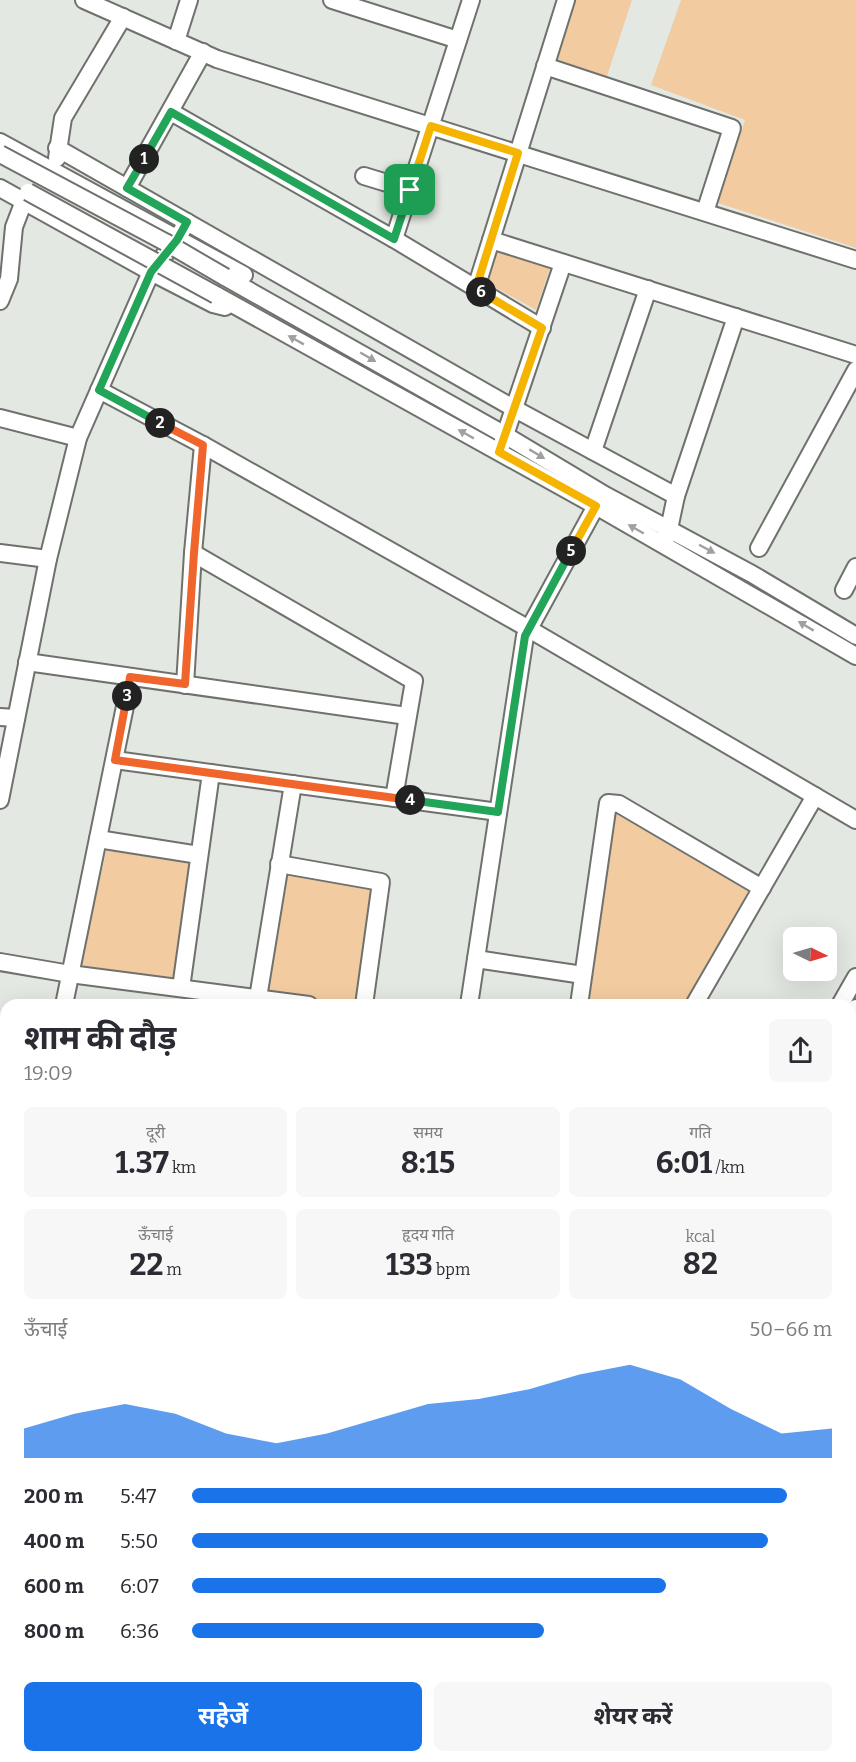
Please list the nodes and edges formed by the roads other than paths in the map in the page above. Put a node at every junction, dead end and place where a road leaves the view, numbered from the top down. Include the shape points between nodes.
1 (189, 0) edge
2 (332, 0) edge
3 (471, 0) edge
4 (566, 0) edge
5 (94, 2) edge
6 (374, 6) edge
7 (123, 17) junction
8 (458, 40) junction
9 (177, 41) junction
10 (203, 52) junction
11 (545, 66) junction
12 (171, 112) junction
13 (431, 126) junction
14 (0, 142) edge
15 (57, 148) junction
16 (518, 153) junction
17 (0, 154) edge
18 (56, 173) junction
19 (364, 176) dead end
20 (0, 177) edge
21 (0, 188) edge
22 (127, 188) junction
23 (410, 190) junction
24 (24, 201) junction
25 (705, 212) junction
26 (187, 222) junction
27 (394, 239) junction
28 (177, 240) junction
29 (490, 240) junction
30 (856, 260) edge
31 (563, 262) junction
32 (151, 272) junction
33 (476, 288) junction
34 (648, 289) junction
35 (0, 301) edge
36 (269, 302) junction
37 (249, 314) junction
38 (736, 317) junction
39 (542, 328) junction
40 (856, 355) edge
41 (856, 370) edge
42 (99, 390) junction
43 (515, 409) junction
44 (0, 418) edge
45 (505, 435) junction
46 (78, 438) junction
47 (203, 445) junction
48 (593, 451) junction
49 (499, 452) junction
50 (676, 496) junction
51 (596, 506) junction
52 (666, 537) junction
53 (759, 548) dead end
54 (0, 553) edge
55 (194, 553) junction
56 (48, 559) junction
57 (856, 567) edge
58 (844, 590) dead end
59 (529, 629) junction
60 (856, 636) edge
61 (856, 656) edge
62 (27, 662) junction
63 (130, 677) junction
64 (185, 684) junction
65 (407, 716) junction
66 (8, 717) edge
67 (115, 760) junction
68 (211, 773) junction
69 (292, 784) junction
70 (815, 796) junction
71 (394, 798) junction
72 (0, 800) edge
73 (498, 812) junction
74 (856, 820) edge
75 (98, 839) junction
76 (200, 855) junction
77 (279, 864) junction
78 (762, 888) junction
79 (476, 959) junction
80 (0, 962) edge
81 (70, 974) junction
82 (583, 975) junction
83 (856, 977) edge
84 (181, 988) junction
85 (258, 998) junction
86 (65, 999) edge
87 (265, 999) edge
88 (365, 999) edge
89 (470, 999) edge
90 (580, 999) edge
91 (697, 999) edge
92 (843, 999) edge

1 - 9 street
2 - 6 street
3 - 8 street
4 - 11 street
5 - 7 street
6 - 8 street
7 - 9 street
7 - 15 street via 63,118
8 - 13 street
9 - 10 street
10 - 12 street
10 - 13 street
11 - 16 street
11 - 25 street via 732,128
12 - 22 street
12 - 27 street
13 - 16 street
13 - 23 street
14 - 18 street
15 - 18 street
15 - 22 street
16 - 25 street
16 - 29 street
17 - 36 street, bridge
18 - 28 street
19 - 23 street
20 - 37 street, bridge
21 - 24 street
22 - 26 street
23 - 27 street
24 - 32 street
24 - 35 street via 14,227 9,279
25 - 30 street
26 - 28 street
26 - 43 street
27 - 33 street
28 - 32 street
28 - 36 street via 258,283
29 - 31 street
29 - 33 street
31 - 34 street
31 - 39 street
32 - 37 street via 213,304
32 - 42 street
33 - 39 street
34 - 38 street
34 - 48 street
36 -> 45 street
49 -> 37 street
38 - 40 street
38 - 50 street
39 - 43 street
41 - 53 street
42 - 46 street
42 - 47 street
43 - 45 street
43 - 48 street
44 - 46 street
45 - 49 street
45 -> 52 street
46 - 56 street
47 - 55 street
47 - 59 street
48 - 50 street
49 - 51 street
50 - 52 street
52 -> 51 street
51 - 59 street
52 -> 60 street via 752,574
61 -> 52 street
54 - 56 street
55 - 64 street
55 - 65 street via 414,681
56 - 62 street
57 - 58 street
59 - 70 street
59 - 73 street
62 - 63 street
62 - 66 street
63 - 64 street
63 - 67 street
64 - 65 street
65 - 71 street
66 - 72 street
67 - 68 street
67 - 75 street
68 - 69 street
68 - 76 street
69 - 71 street
69 - 77 street
70 - 74 street
70 - 78 street
71 - 73 street
73 - 79 street
75 - 76 street
75 - 81 street
76 - 84 street
77 - 85 street
77 - 88 street via 381,882
78 - 82 street via 619,804 608,803
78 - 91 street
79 - 82 street
79 - 89 street
80 - 81 street
81 - 84 street
81 - 86 street
82 - 90 street
83 - 92 street
84 - 85 street
85 - 87 street

